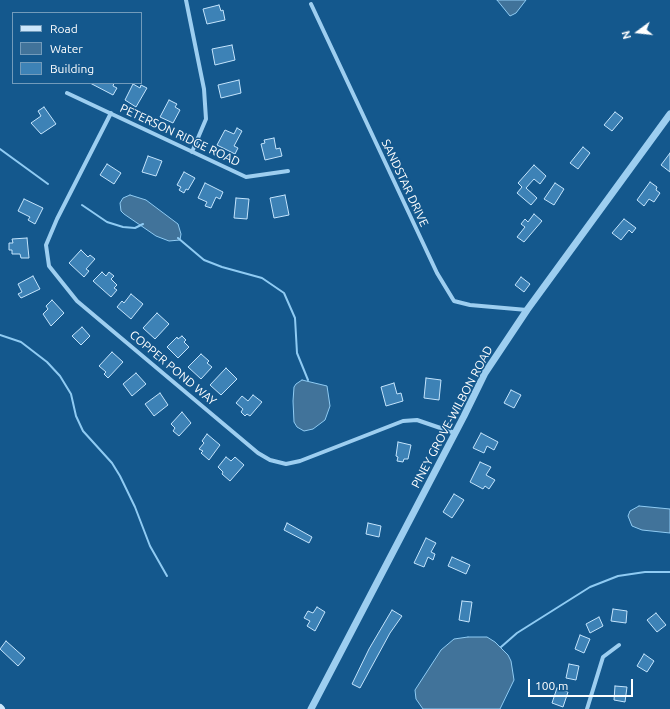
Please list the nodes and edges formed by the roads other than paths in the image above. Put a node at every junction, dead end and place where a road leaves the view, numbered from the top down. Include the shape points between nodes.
1 (186, 0) edge
2 (311, 4) dead end
3 (67, 93) dead end
4 (112, 113) junction
5 (670, 114) edge
6 (192, 152) junction
7 (288, 171) dead end
8 (527, 310) junction
9 (455, 433) junction
10 (619, 645) dead end
11 (311, 709) edge
12 (587, 709) edge

1 - 6 street via 204,88 206,119
2 - 8 street, SANDSTAR DRIVE via 437,273 454,301 470,305
3 - 4 street, PETERSON RIDGE ROAD
4 - 6 street, PETERSON RIDGE ROAD
4 - 9 street, COPPER POND WAY via 46,245 49,266 77,301 258,453 270,460 286,464 300,461 403,421 417,420
5 - 8 street, PINEY GROVE-WILBON ROAD
6 - 7 street, PETERSON RIDGE ROAD via 246,177
8 - 9 street, PINEY GROVE-WILBON ROAD via 485,373
9 - 11 street, PINEY GROVE-WILBON ROAD
10 - 12 street via 603,657

